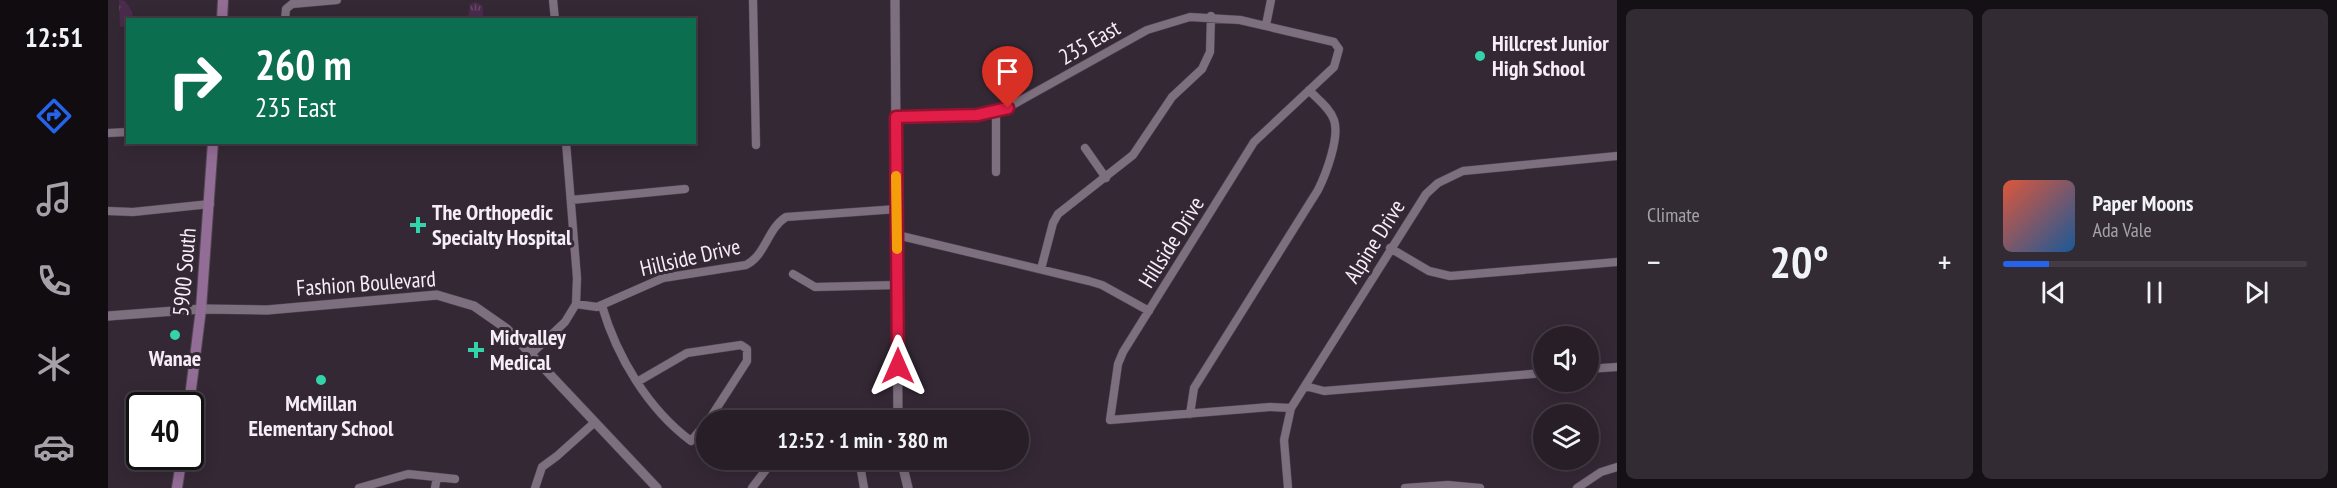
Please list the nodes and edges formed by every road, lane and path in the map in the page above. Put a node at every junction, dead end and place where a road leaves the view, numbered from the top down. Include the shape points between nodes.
1 (223, 0) edge
2 (337, 0) edge
3 (553, 0) edge
4 (753, 0) edge
5 (895, 0) edge
6 (1271, 0) edge
7 (1211, 16) junction
8 (222, 18) edge
9 (285, 18) edge
10 (555, 18) edge
11 (1266, 25) junction
12 (1337, 44) joint
13 (1309, 90) junction
14 (996, 111) junction
15 (896, 117) junction
16 (126, 132) edge
17 (108, 133) edge
18 (213, 144) edge
19 (566, 144) edge
20 (756, 145) dead end
21 (1085, 148) dead end
22 (1617, 156) edge
23 (996, 172) dead end
24 (1106, 178) junction
25 (685, 189) dead end
26 (571, 200) junction
27 (210, 204) junction
28 (897, 209) junction
29 (108, 211) edge
30 (897, 235) junction
31 (1390, 248) junction
32 (1617, 262) edge
33 (1041, 269) junction
34 (794, 274) dead end
35 (897, 285) junction
36 (576, 304) junction
37 (602, 306) junction
38 (201, 309) junction
39 (1149, 311) junction
40 (108, 316) edge
41 (531, 354) junction
42 (1617, 367) edge
43 (1599, 368) edge
44 (1533, 374) edge
45 (637, 382) junction
46 (1305, 386) junction
47 (191, 392) edge
48 (1292, 408) junction
49 (716, 410) edge
50 (898, 410) edge
51 (1190, 414) junction
52 (595, 422) junction
53 (696, 435) edge
54 (1617, 467) edge
55 (180, 470) edge
56 (766, 470) edge
57 (861, 470) edge
58 (904, 470) edge
59 (437, 477) junction
60 (455, 479) dead end
61 (177, 488) edge
62 (359, 488) edge
63 (435, 488) edge
64 (535, 488) edge
65 (657, 488) edge
66 (752, 488) edge
67 (864, 488) edge
68 (908, 488) edge
69 (1288, 488) edge
70 (1405, 488) edge
71 (1480, 488) edge
72 (1577, 488) edge

1 - 8 main road
2 - 9 street via 292,4 286,9
3 - 10 street
4 - 20 street
5 - 15 street
6 - 11 street
7 - 11 street, 235 East
7 - 14 street, 235 East via 1162,23 1022,102
7 - 24 street via 1210,52 1202,69 1172,98 1133,155
11 - 12 street, 235 East
12 - 13 street, Hillside Drive via 1334,67
13 - 39 street, Hillside Drive via 1254,142
13 - 51 street via 1330,112 1335,125 1327,170 1194,388
14 - 15 street, 235 East via 964,116
14 - 23 street
15 - 28 street
16 - 17 street
18 - 27 main road, 5900 South
19 - 26 street
21 - 24 street
22 - 31 street, Alpine Drive via 1451,175 1426,194
24 - 33 street via 1058,214
25 - 26 street
26 - 36 street
27 - 29 street
27 - 38 main road, 5900 South
28 - 30 street
28 - 37 street, Hillside Drive via 786,217 773,228 757,257 746,265 663,278
30 - 33 street, Hillside Drive
30 - 35 street
31 - 32 street via 1429,271 1450,276
31 - 46 street, Alpine Drive
33 - 39 street, Hillside Drive via 1102,285
34 - 35 street via 815,287
35 - 50 street
36 - 37 street
36 - 41 street via 565,322
37 - 45 street
38 - 40 street, Fashion Boulevard
38 - 41 street, Fashion Boulevard via 267,310 446,296 486,312
38 - 47 main road, 5900 South
39 - 51 street via 1118,364 1110,420
41 - 52 street, Fashion Boulevard
42 - 43 street
44 - 46 street via 1324,391
45 - 49 street via 687,353 741,345 747,350 747,361
45 - 53 street via 691,441
46 - 48 street, Alpine Drive
48 - 51 street via 1270,406
48 - 69 street, Alpine Drive via 1284,440
52 - 64 street via 542,467
52 - 65 street, Fashion Boulevard
54 - 72 street via 1601,472
55 - 61 main road
56 - 66 street
57 - 67 street
58 - 68 street
59 - 60 street
59 - 62 street via 401,475
59 - 63 street
70 - 71 street

